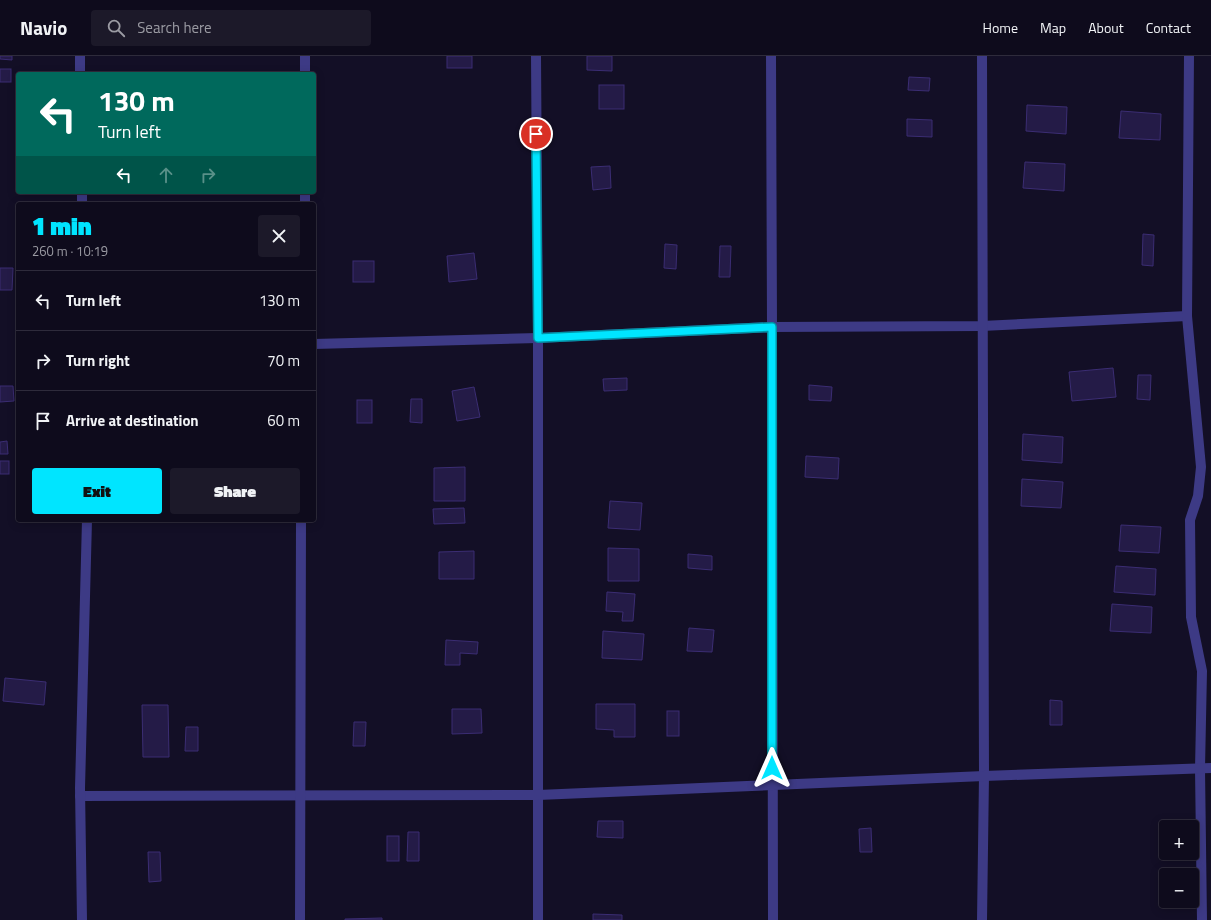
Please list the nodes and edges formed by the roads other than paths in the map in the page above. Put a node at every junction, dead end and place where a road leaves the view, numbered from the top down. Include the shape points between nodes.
1 (80, 56) edge
2 (305, 56) edge
3 (536, 56) edge
4 (771, 56) edge
5 (982, 56) edge
6 (1189, 56) edge
7 (80, 72) edge
8 (305, 72) edge
9 (1187, 316) junction
10 (982, 326) junction
11 (772, 327) junction
12 (538, 338) junction
13 (316, 344) edge
14 (87, 522) edge
15 (301, 522) edge
16 (1211, 768) edge
17 (1200, 769) junction
18 (984, 776) junction
19 (772, 784) junction
20 (538, 795) junction
21 (80, 796) junction
22 (300, 796) junction
23 (82, 920) edge
24 (300, 920) edge
25 (538, 920) edge
26 (773, 920) edge
27 (982, 920) edge
28 (1202, 920) edge

1 - 7 street
2 - 8 street
3 - 12 street
4 - 11 street
5 - 10 street
6 - 9 street
9 - 10 street
9 - 17 street via 1201,467 1198,496 1190,520 1191,617 1202,671
10 - 11 street
10 - 18 street
11 - 12 street
11 - 19 street
12 - 13 street
12 - 20 street
14 - 21 street
15 - 22 street
16 - 17 street
17 - 18 street
17 - 28 street
18 - 19 street
18 - 27 street
19 - 20 street
19 - 26 street
20 - 22 street
20 - 25 street
21 - 22 street
21 - 23 street
22 - 24 street

